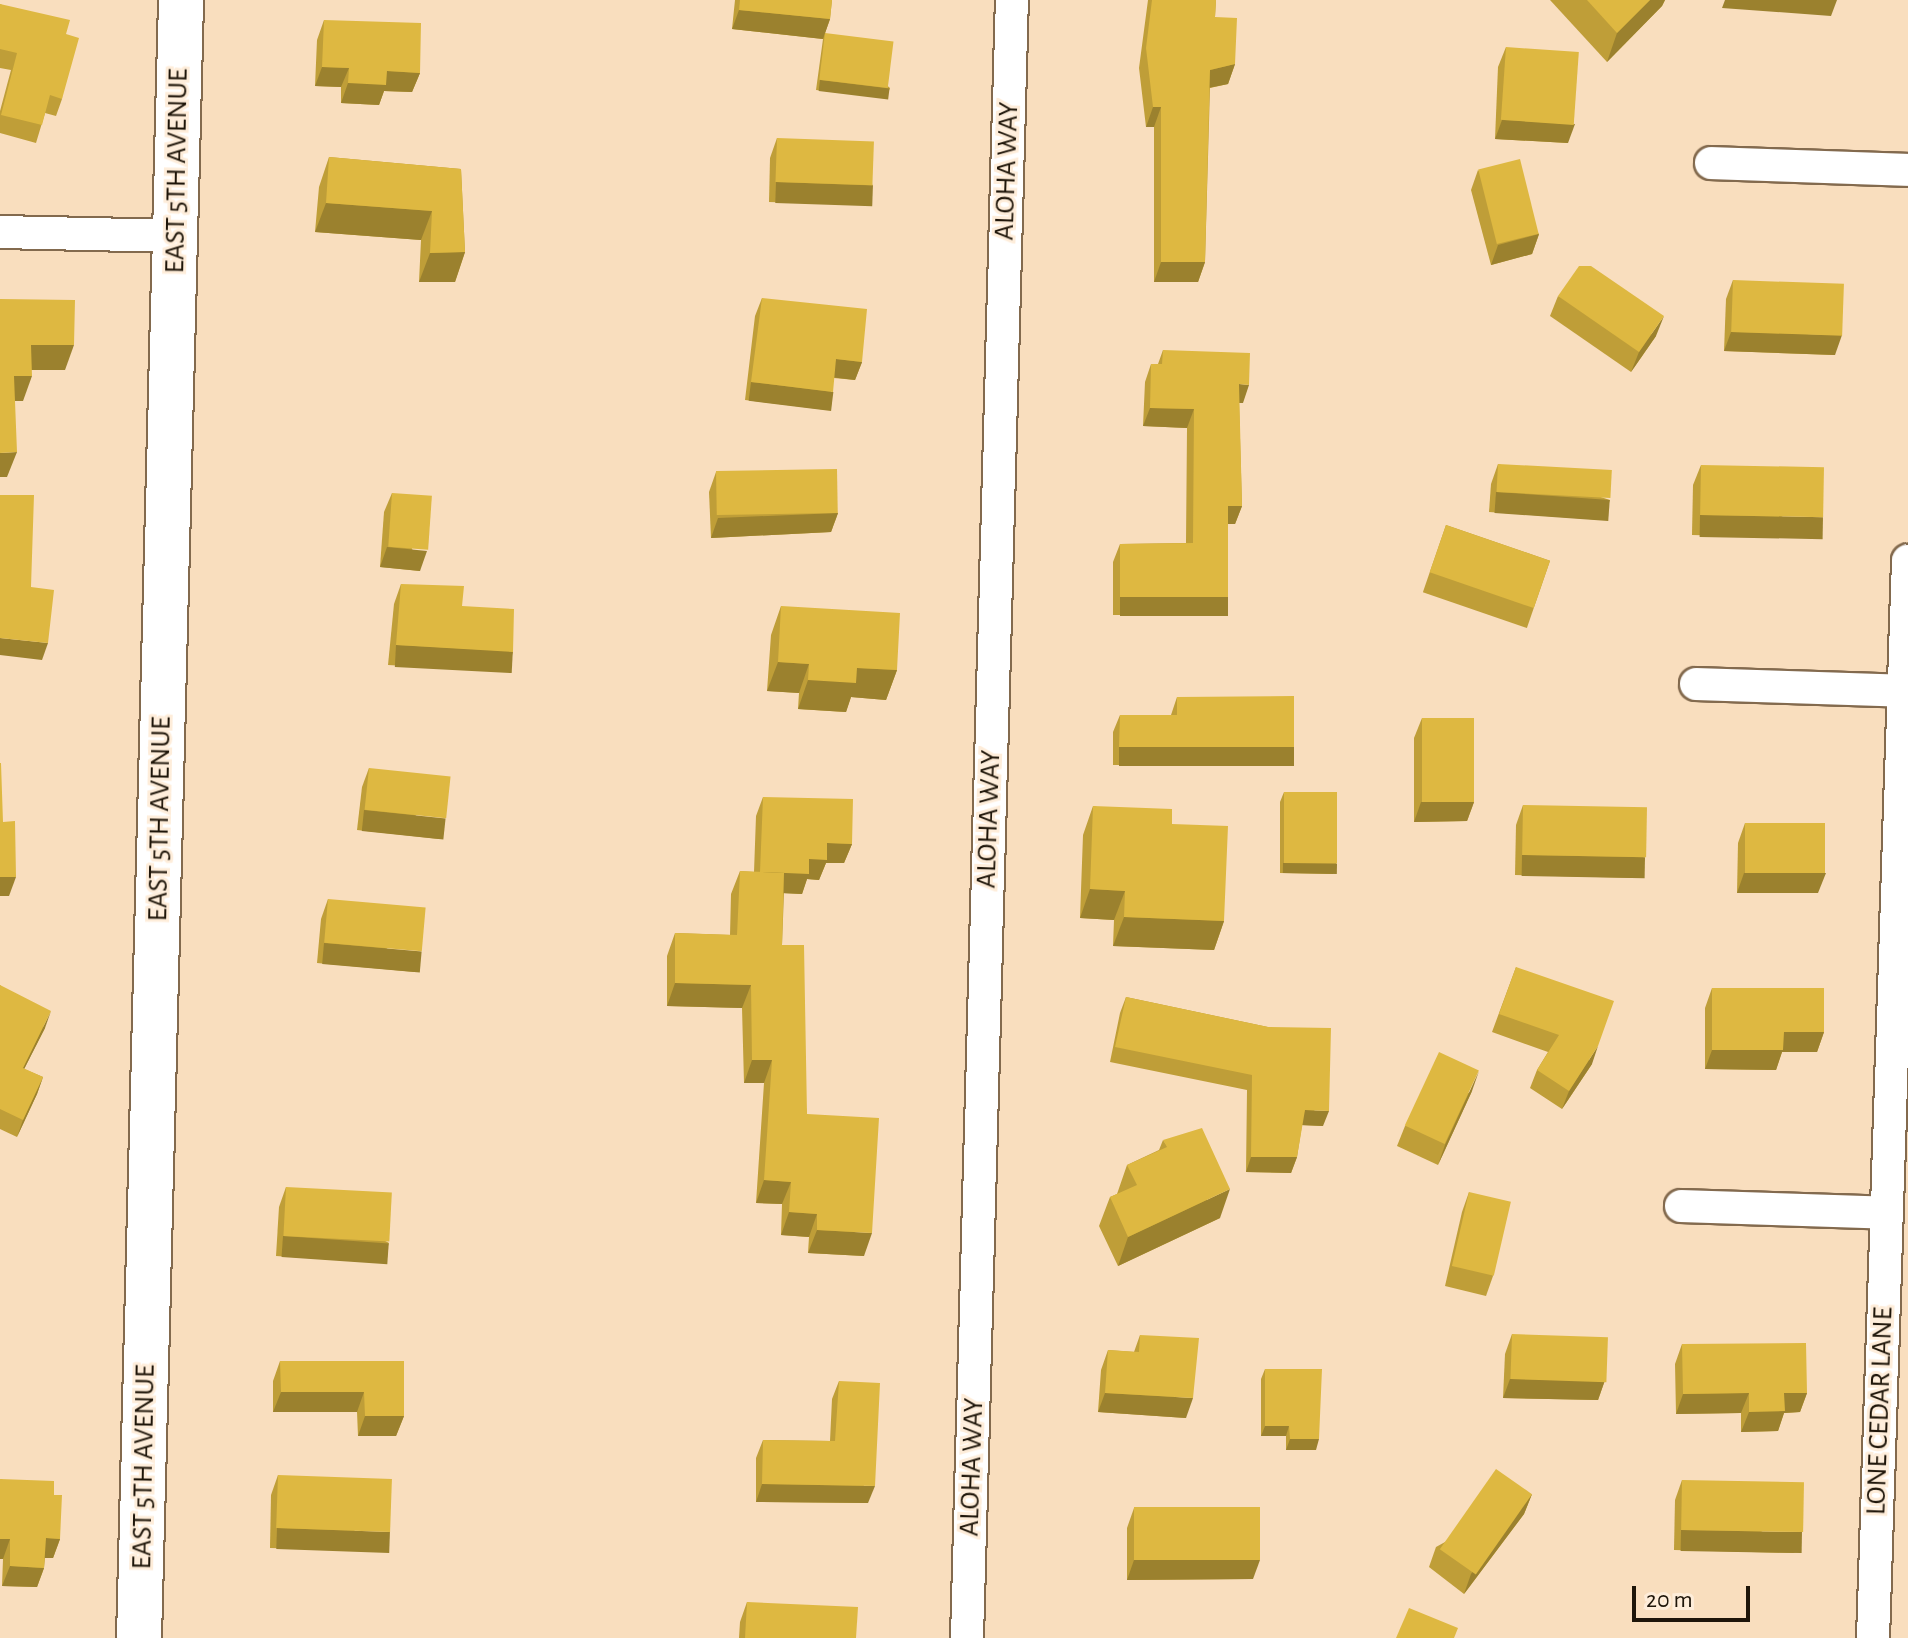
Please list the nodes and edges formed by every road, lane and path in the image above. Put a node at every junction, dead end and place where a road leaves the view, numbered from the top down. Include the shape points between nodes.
1 (181, 0) edge
2 (1012, 0) edge
3 (1711, 163) dead end
4 (1908, 170) edge
5 (0, 232) edge
6 (175, 236) junction
7 (1908, 561) edge
8 (1696, 684) dead end
9 (1904, 691) junction
10 (1681, 1206) dead end
11 (1887, 1213) junction
12 (139, 1638) edge
13 (967, 1638) edge
14 (1873, 1638) edge

1 - 6 street, EAST 5TH AVENUE
2 - 13 street, ALOHA WAY
3 - 4 street
5 - 6 street
6 - 12 street, EAST 5TH AVENUE
7 - 9 street, LONE CEDAR LANE
8 - 9 street
9 - 11 street, LONE CEDAR LANE
10 - 11 street
11 - 14 street, LONE CEDAR LANE

